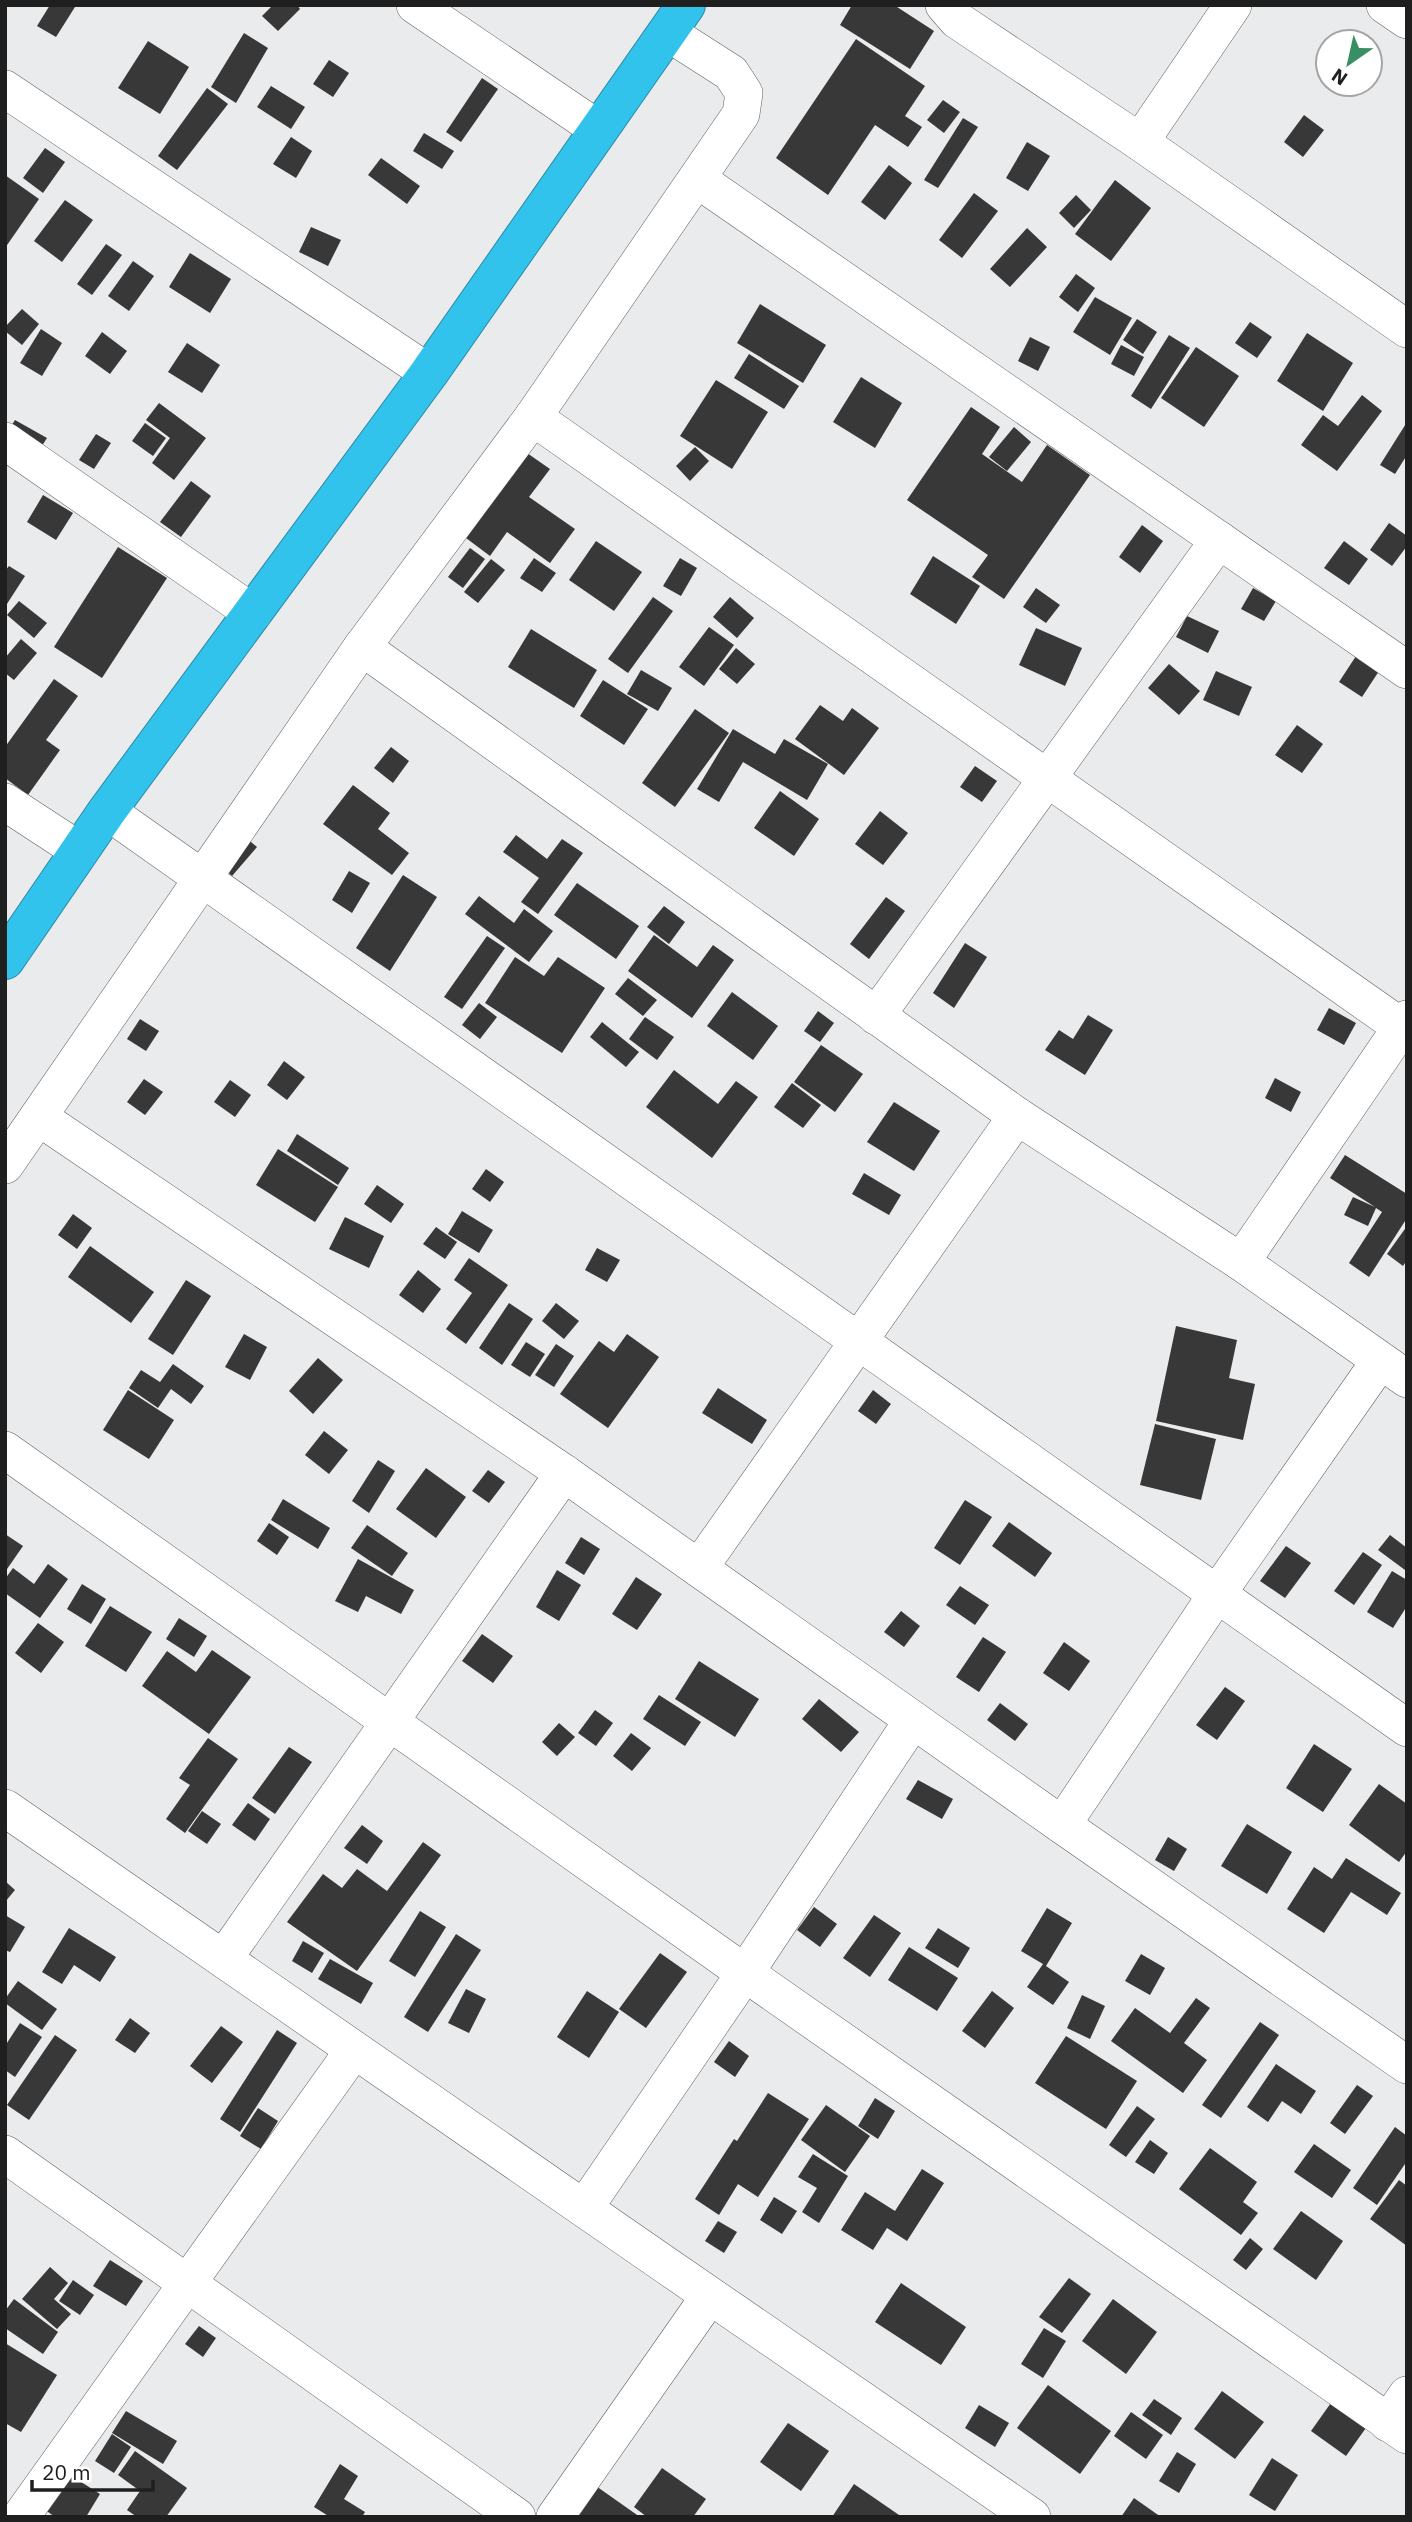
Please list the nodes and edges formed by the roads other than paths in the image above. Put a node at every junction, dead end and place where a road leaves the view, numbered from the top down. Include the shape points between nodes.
1 (415, 5) edge
2 (944, 5) edge
3 (1233, 5) edge
4 (1385, 5) edge
5 (676, 19) edge
6 (1407, 20) edge
7 (5, 89) edge
8 (598, 129) junction
9 (1140, 142) junction
10 (697, 179) junction
11 (1407, 329) edge
12 (429, 373) junction
13 (533, 417) junction
14 (5, 441) edge
15 (1219, 540) junction
16 (253, 613) junction
17 (362, 647) junction
18 (1407, 670) edge
19 (1047, 779) junction
20 (5, 802) edge
21 (107, 811) junction
22 (80, 851) junction
23 (202, 879) junction
24 (5, 960) edge
25 (876, 1016) junction
26 (1405, 1025) edge
27 (1017, 1116) junction
28 (40, 1118) junction
29 (5, 1165) edge
30 (1241, 1262) junction
31 (859, 1341) junction
32 (1394, 1370) edge
33 (5, 1450) edge
34 (564, 1473) junction
35 (699, 1568) junction
36 (1217, 1594) junction
37 (913, 1720) junction
38 (389, 1722) junction
39 (1407, 1728) edge
40 (5, 1808) edge
41 (1062, 1825) junction
42 (225, 1958) junction
43 (746, 1973) junction
44 (354, 2050) junction
45 (1407, 2065) edge
46 (5, 2154) edge
47 (585, 2207) junction
48 (186, 2285) junction
49 (709, 2297) junction
50 (1401, 2418) edge
51 (17, 2512) edge
52 (517, 2517) edge
53 (555, 2517) edge
54 (1032, 2517) edge

1 - 8 street
2 - 9 street via 957,20
3 - 9 street
4 - 6 street
5 - 8 highway
5 - 10 street via 731,73 744,93 741,114
7 - 12 street
8 - 12 highway
9 - 11 street
10 - 13 street
10 - 15 street
12 - 16 highway
13 - 17 street
13 - 19 street
14 - 16 street
15 - 18 street
15 - 19 street
16 - 21 highway
17 - 23 street
17 - 25 street
19 - 25 street
19 - 26 street
20 - 22 street
21 - 22 highway
21 - 23 street
22 - 24 highway
23 - 28 street
23 - 31 street
25 - 27 street
26 - 30 street
27 - 30 street
27 - 31 street
28 - 29 street
28 - 34 street
30 - 32 street
31 - 35 street
31 - 36 street
32 - 36 street
33 - 38 street
34 - 35 street
34 - 38 street
35 - 37 street
36 - 39 street
36 - 41 street
37 - 41 street
37 - 43 street
38 - 42 street
38 - 43 street
40 - 42 street
41 - 45 street
42 - 44 street
43 - 47 street
43 - 50 street
44 - 47 street
44 - 48 street
46 - 48 street
47 - 49 street
48 - 51 street
48 - 52 street
49 - 53 street
49 - 54 street

